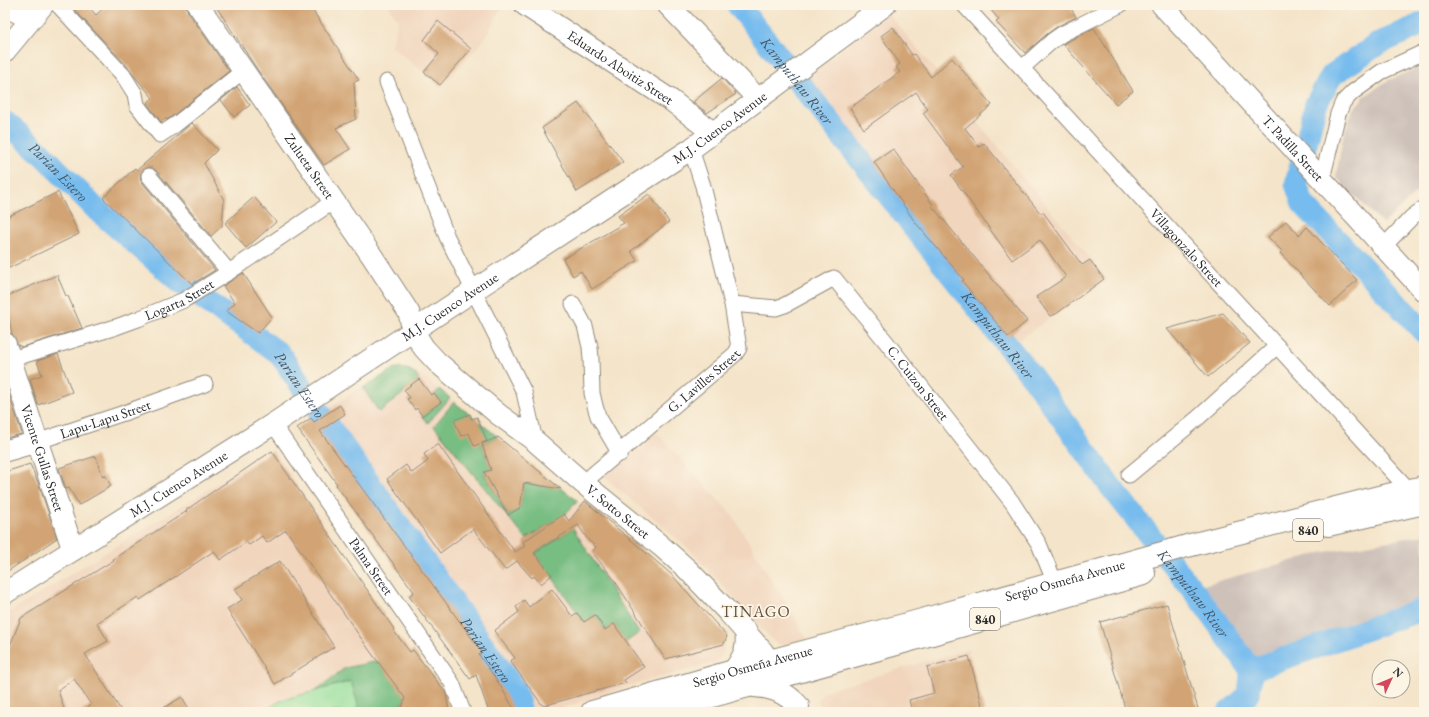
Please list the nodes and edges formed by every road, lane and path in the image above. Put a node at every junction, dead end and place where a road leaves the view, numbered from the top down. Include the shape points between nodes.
1 (58, 5) edge
2 (198, 5) edge
3 (525, 5) edge
4 (668, 5) edge
5 (885, 5) edge
6 (964, 5) edge
7 (1120, 5) edge
8 (1162, 5) edge
9 (5, 6) edge
10 (37, 12) edge
11 (7, 44) edge
12 (1424, 52) edge
13 (1022, 68) junction
14 (243, 71) junction
15 (387, 82) dead end
16 (758, 99) junction
17 (713, 133) junction
18 (691, 149) junction
19 (1316, 173) junction
20 (149, 176) dead end
21 (334, 201) junction
22 (1424, 208) edge
23 (1382, 247) junction
24 (229, 272) junction
25 (473, 291) junction
26 (1424, 291) edge
27 (573, 304) dead end
28 (732, 304) junction
29 (414, 331) junction
30 (1277, 346) junction
31 (7, 355) edge
32 (205, 384) dead end
33 (280, 419) junction
34 (535, 441) junction
35 (36, 442) junction
36 (5, 451) edge
37 (620, 454) junction
38 (1129, 475) dead end
39 (583, 484) junction
40 (1419, 493) edge
41 (73, 550) junction
42 (1157, 562) junction
43 (1055, 583) junction
44 (5, 593) edge
45 (746, 632) junction
46 (776, 668) junction
47 (808, 669) junction
48 (734, 671) junction
49 (751, 686) junction
50 (798, 705) edge
51 (463, 712) edge
52 (592, 712) edge
53 (656, 712) edge

1 - 14 street via 123,75 135,94 137,105 160,135
2 - 14 street, Zulueta Street
3 - 17 street, Eduardo Aboitiz Street via 672,101
4 - 16 street
5 - 16 street, M.J. Cuenco Avenue
6 - 13 street, Villagonzalo Street
7 - 13 street via 1062,34
8 - 19 street, T. Padilla Street
9 - 10 street
10 - 11 street
12 - 19 street via 1382,72 1343,102
13 - 30 street, Villagonzalo Street
14 - 21 street, Zulueta Street
15 - 25 street via 447,237
16 - 17 street, M.J. Cuenco Avenue
17 - 18 street, M.J. Cuenco Avenue
18 - 25 street, M.J. Cuenco Avenue
18 - 28 street, G. Lavilles Street via 703,186
19 - 23 street, T. Padilla Street
20 - 24 street
21 - 24 street, Logarta Street
21 - 29 street, Zulueta Street via 409,313
22 - 23 street
23 - 26 street, T. Padilla Street
24 - 31 street, Logarta Street via 184,300 116,327
25 - 29 street, M.J. Cuenco Avenue
25 - 34 street via 524,392
27 - 37 street via 585,326 590,347 592,393 598,416
28 - 37 street, G. Lavilles Street via 739,348 735,354
28 - 43 street, C. Cuizon Street via 780,306 834,278 1012,502 1039,544
29 - 33 street, M.J. Cuenco Avenue
29 - 34 street, V. Sotto Street via 424,348 437,362 498,414
30 - 38 street via 1200,417
30 - 40 street, Villagonzalo Street
31 - 35 street, Vicente Gullas Street
32 - 35 street, Lapu-Lapu Street
33 - 41 street, M.J. Cuenco Avenue
33 - 51 street, Palma Street via 452,683
34 - 39 street, V. Sotto Street
35 - 36 street, Lapu-Lapu Street
35 - 41 street, Vicente Gullas Street
37 - 39 street, G. Lavilles Street
39 - 45 street, V. Sotto Street via 687,569
40 - 42 highway, Sergio Osmeña Avenue / 840
41 - 44 street, M.J. Cuenco Avenue
42 - 43 highway, Sergio Osmeña Avenue / 840
42 - 47 highway, Sergio Osmeña Avenue / 840
43 - 46 highway, Sergio Osmeña Avenue / 840 via 915,622
45 - 46 street, V. Sotto Street
45 - 48 highway via 746,650
46 - 47 highway, Sergio Osmeña Avenue / 840
46 - 48 highway, Sergio Osmeña Avenue / 840
46 - 49 highway, Sergio Osmeña Avenue / 840
46 - 50 street, V. Sotto Street
47 - 50 highway via 796,682
48 - 52 highway, Sergio Osmeña Avenue / 840
49 - 50 highway via 777,690
49 - 53 highway, Sergio Osmeña Avenue / 840

